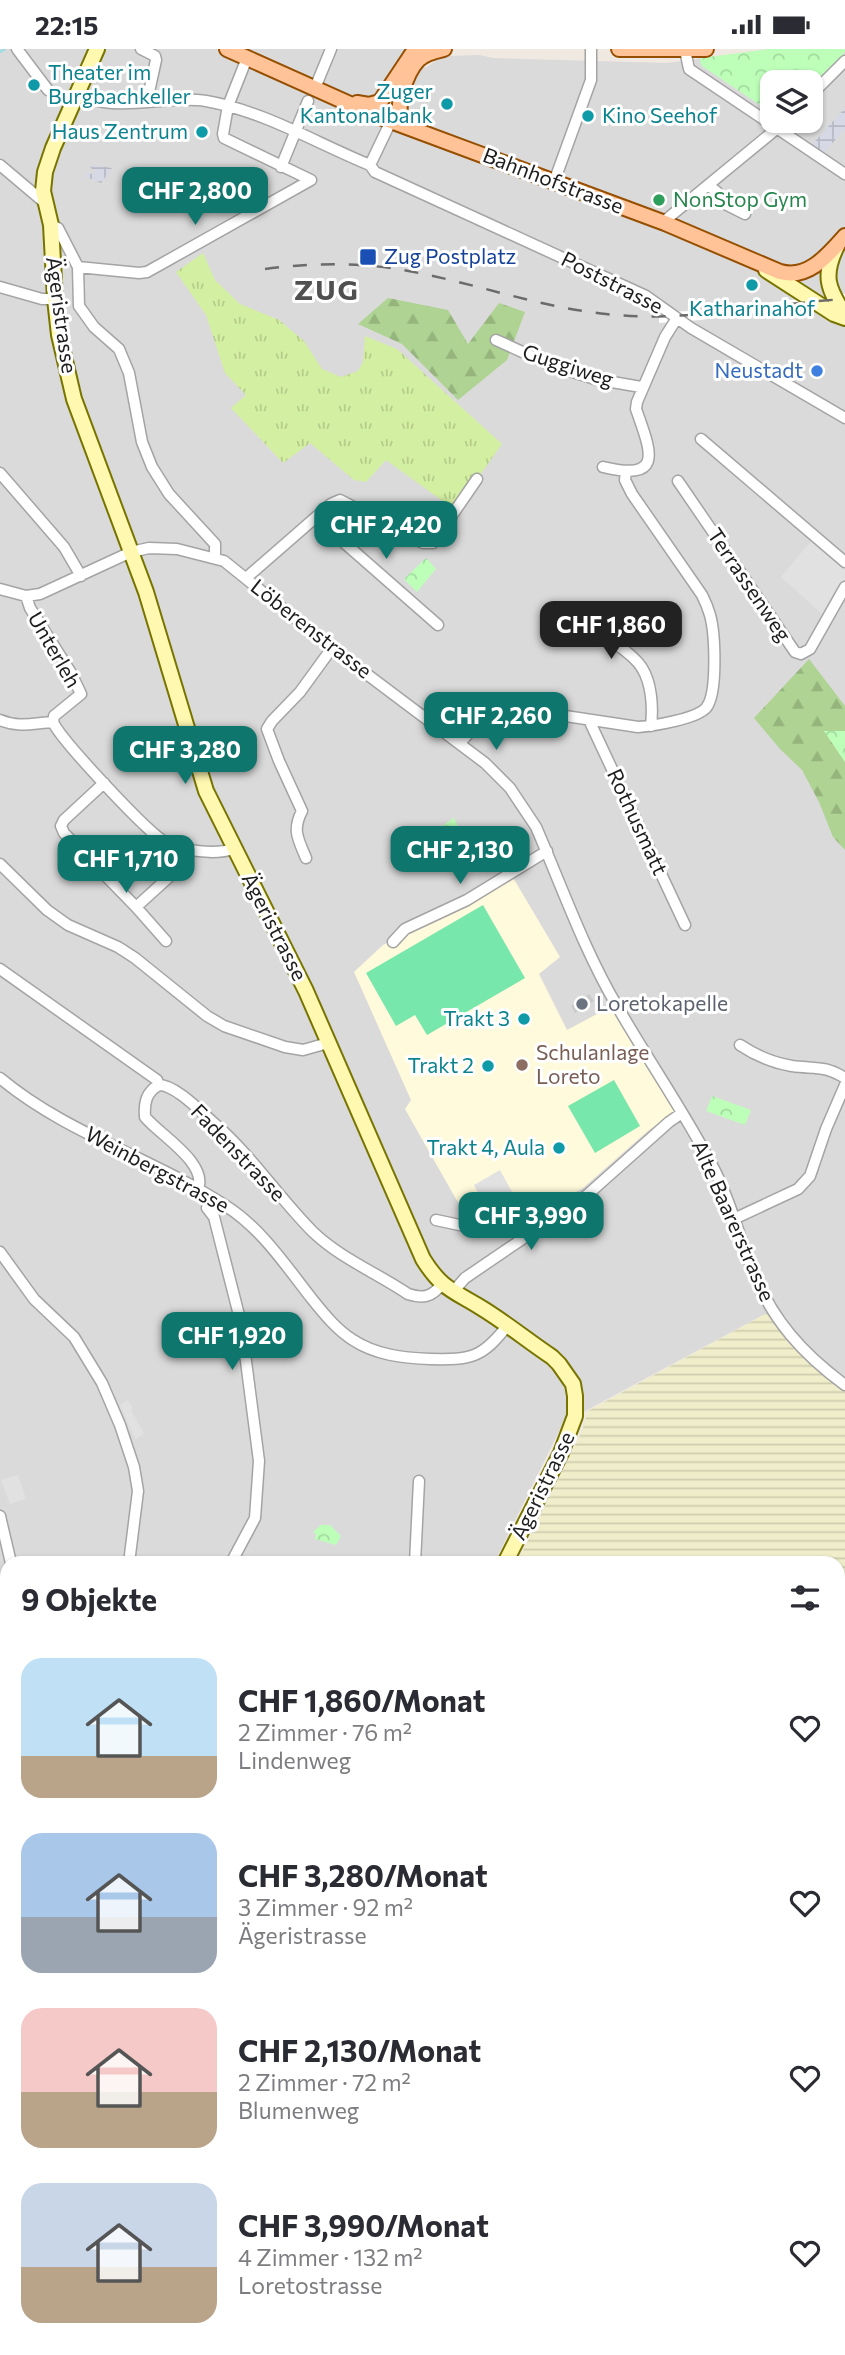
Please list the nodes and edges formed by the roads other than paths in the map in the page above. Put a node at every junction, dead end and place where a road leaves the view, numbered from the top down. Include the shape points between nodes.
1 (17, 49) edge
2 (141, 49) edge
3 (227, 49) edge
4 (331, 49) edge
5 (444, 49) edge
6 (591, 49) edge
7 (619, 49) edge
8 (706, 49) edge
9 (685, 50) edge
10 (97, 51) edge
11 (413, 51) edge
12 (247, 58) junction
13 (845, 61) edge
14 (823, 83) edge
15 (311, 95) junction
16 (76, 99) junction
17 (342, 100) junction
18 (147, 101) junction
19 (228, 106) junction
20 (760, 117) edge
21 (396, 122) junction
22 (295, 130) junction
23 (773, 133) edge
24 (784, 133) edge
25 (0, 165) edge
26 (370, 165) junction
27 (281, 167) junction
28 (845, 174) edge
29 (554, 182) junction
30 (708, 185) junction
31 (45, 203) junction
32 (746, 214) dead end
33 (665, 223) junction
34 (51, 225) junction
35 (842, 239) edge
36 (762, 266) junction
37 (78, 267) junction
38 (0, 287) edge
39 (55, 299) junction
40 (845, 317) edge
41 (677, 318) junction
42 (496, 340) dead end
43 (641, 387) junction
44 (845, 418) edge
45 (701, 439) dead end
46 (603, 467) dead end
47 (626, 472) junction
48 (0, 473) edge
49 (477, 479) dead end
50 (678, 481) dead end
51 (316, 518) junction
52 (131, 552) junction
53 (215, 557) junction
54 (845, 562) edge
55 (81, 576) junction
56 (246, 578) junction
57 (845, 587) edge
58 (0, 589) edge
59 (26, 596) junction
60 (558, 609) dead end
61 (438, 625) dead end
62 (332, 648) junction
63 (0, 720) edge
64 (589, 720) junction
65 (53, 722) junction
66 (651, 726) junction
67 (460, 743) junction
68 (104, 783) junction
69 (187, 848) junction
70 (234, 849) junction
71 (547, 851) junction
72 (306, 858) dead end
73 (0, 864) edge
74 (136, 907) junction
75 (685, 925) dead end
76 (166, 941) dead end
77 (393, 942) dead end
78 (0, 969) edge
79 (328, 1043) junction
80 (740, 1045) dead end
81 (0, 1078) edge
82 (845, 1078) edge
83 (159, 1085) junction
84 (845, 1085) edge
85 (682, 1114) junction
86 (198, 1189) junction
87 (211, 1196) junction
88 (736, 1218) junction
89 (436, 1220) dead end
90 (547, 1222) junction
91 (0, 1252) edge
92 (447, 1288) junction
93 (507, 1326) junction
94 (845, 1385) edge
95 (419, 1481) dead end
96 (0, 1516) edge
97 (9, 1556) edge
98 (130, 1556) edge
99 (235, 1556) edge
100 (415, 1556) edge
101 (508, 1556) edge

1 - 16 street, Poststrasse via 48,90
2 - 18 street via 156,60
3 - 12 main road, Bahnhofstrasse
4 - 15 street
5 - 21 main road via 419,58
6 - 29 street via 591,80
7 - 9 main road
8 - 9 main road
9 - 20 street via 689,69
10 - 16 main road, Ägeristrasse
11 - 17 main road via 380,101
12 - 15 main road, Bahnhofstrasse
12 - 19 street
13 - 14 street
15 - 17 main road, Bahnhofstrasse
15 - 22 street
16 - 18 street, Poststrasse
16 - 31 main road, Ägeristrasse via 45,172
17 - 21 main road, Bahnhofstrasse
18 - 19 street, Poststrasse via 204,101
19 - 22 street, Poststrasse
19 - 27 street via 224,138
21 - 26 street
21 - 29 main road, Bahnhofstrasse
22 - 26 street, Poststrasse
22 - 27 street
23 - 30 street
24 - 28 street
25 - 31 street
26 - 41 street, Poststrasse via 375,172 643,294
27 - 37 street via 311,180 147,272
29 - 33 main road, Bahnhofstrasse
30 - 32 street via 726,204
30 - 33 street
31 - 34 main road, Ägeristrasse
33 - 36 main road, Bahnhofstrasse
34 - 37 street, Löberenstrasse via 58,228
34 - 39 main road, Ägeristrasse
35 - 36 main road, Bahnhofstrasse via 803,273 786,274
35 - 40 main road via 832,256 828,285
36 - 40 main road
37 - 53 street, Löberenstrasse via 79,306 119,349 152,467 169,494 215,544
38 - 39 street
39 - 52 main road, Ägeristrasse via 74,399
41 - 43 street, Guggiweg
41 - 44 street, Poststrasse
42 - 43 street, Guggiweg via 584,376
43 - 47 street, Guggiweg via 636,409 650,454 643,467
45 - 54 street
46 - 47 street
47 - 66 street via 632,494 702,595 713,630 708,705 702,711
48 - 55 street via 64,547
49 - 51 street via 433,543 423,543 340,500
50 - 57 street, Terrassenweg via 795,652 810,649
51 - 56 street
51 - 61 street
52 - 53 street, Löberenstrasse via 177,549
52 - 55 street
52 - 70 main road, Ägeristrasse via 197,768
53 - 56 street, Löberenstrasse
55 - 59 street via 53,590
56 - 62 street, Löberenstrasse
58 - 59 street
59 - 65 street, Unterleh via 81,694 54,716
60 - 66 street via 631,655 642,669 653,709
62 - 67 street, Löberenstrasse
62 - 72 street via 267,729 302,811 296,822 297,836
63 - 65 street, Unterleh via 26,726
64 - 66 street
64 - 67 street via 500,706 485,715
64 - 75 street, Rothusmatt
65 - 68 street
67 - 71 street, Löberenstrasse via 510,788 527,810
68 - 69 street via 154,834
68 - 74 street via 61,826
69 - 70 street
69 - 74 street via 180,867
70 - 79 main road, Ägeristrasse
71 - 77 street via 467,900 405,929
71 - 85 street, Löberenstrasse via 597,970
73 - 79 street via 47,910 135,958 224,1026 294,1049
74 - 76 street
78 - 83 street, Fadenstrasse
79 - 92 main road, Ägeristrasse via 423,1259
80 - 82 street via 780,1063 831,1069
81 - 86 street, Weinbergstrasse via 50,1114
83 - 86 street via 147,1097 145,1117 191,1160 199,1171
83 - 92 street, Fadenstrasse via 170,1088 223,1131 315,1234 343,1255 417,1297
84 - 88 street via 810,1176 798,1189
85 - 88 street, Alte Baarerstrasse
85 - 90 street via 577,1204
86 - 87 street, Weinbergstrasse
87 - 93 street, Weinbergstrasse via 249,1223 322,1311 350,1339 367,1347 410,1358 469,1357 491,1346
87 - 99 street via 207,1208 214,1217 241,1323 259,1461 256,1518
88 - 94 street, Alte Baarerstrasse via 753,1272 785,1330 807,1355
89 - 90 street via 496,1231
90 - 92 street
91 - 98 street via 34,1299 74,1336 120,1425 138,1491
92 - 93 main road, Ägeristrasse
93 - 101 main road, Ägeristrasse via 559,1364 573,1384 576,1405 571,1431
95 - 100 street
96 - 97 street

